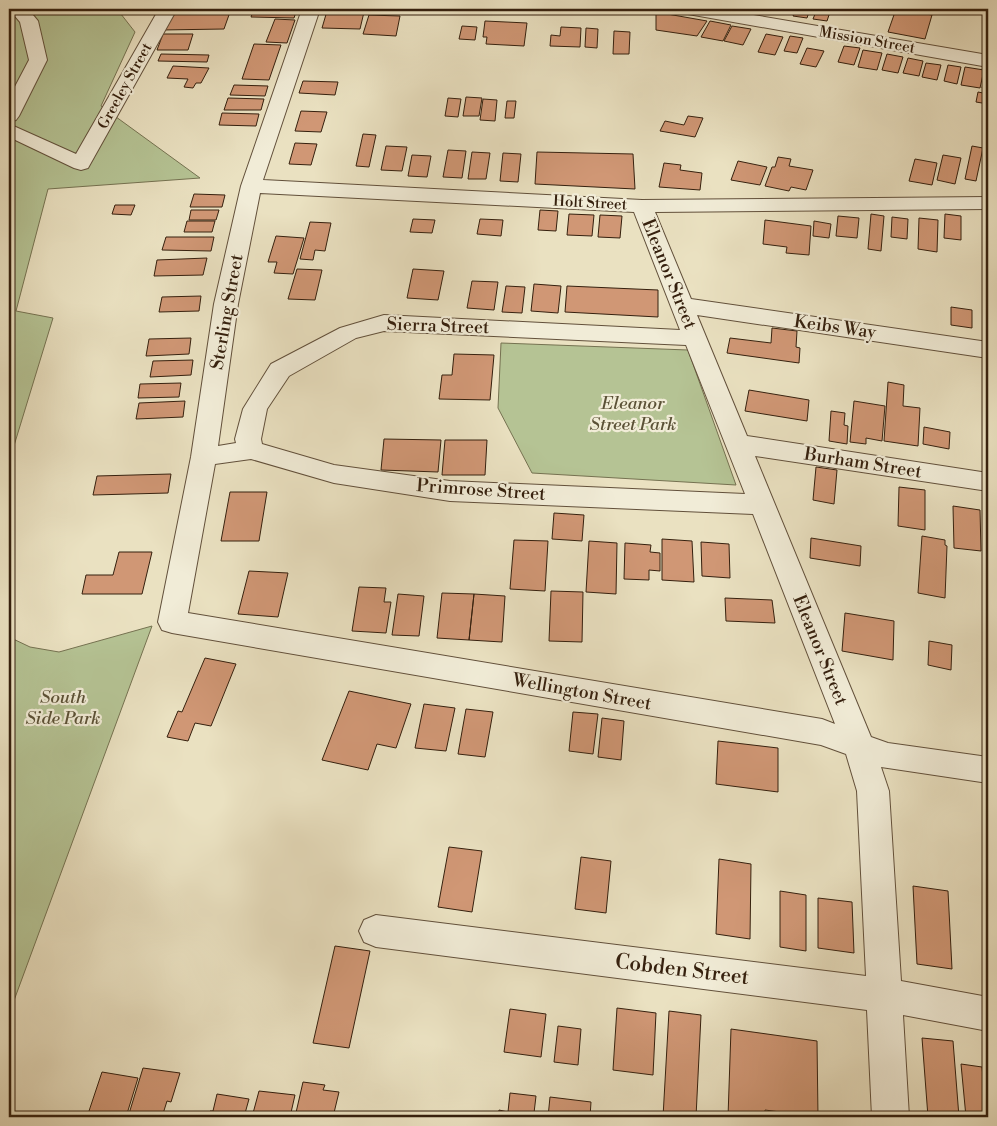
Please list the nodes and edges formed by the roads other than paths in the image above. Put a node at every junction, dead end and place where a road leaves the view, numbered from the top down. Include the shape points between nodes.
1 (18, 9) edge
2 (168, 9) edge
3 (311, 9) edge
4 (688, 9) edge
5 (988, 61) edge
6 (9, 116) edge
7 (9, 130) edge
8 (251, 186) junction
9 (988, 203) edge
10 (642, 206) junction
11 (683, 305) junction
12 (695, 338) junction
13 (988, 350) edge
14 (738, 444) junction
15 (251, 450) junction
16 (204, 457) junction
17 (988, 482) edge
18 (763, 505) junction
19 (172, 622) joint
20 (858, 745) junction
21 (988, 770) edge
22 (376, 931) dead end
23 (885, 995) junction
24 (988, 1014) edge
25 (891, 1117) edge

1 - 6 street via 29,21 38,60
2 - 7 street, Greeley Street via 81,164
3 - 8 street, Sterling Street
4 - 5 street, Mission Street
8 - 10 street, Holt Street
8 - 16 street, Sterling Street via 226,304
9 - 10 street, Holt Street
10 - 11 street, Eleanor Street
11 - 12 street, Eleanor Street
11 - 13 street, Keibs Way
12 - 14 street, Eleanor Street
12 - 15 street, Sierra Street via 384,323 348,333 280,370 255,409 248,439
14 - 17 street, Burham Street
14 - 18 street, Eleanor Street
15 - 16 street, Primrose Street
15 - 18 street, Primrose Street via 334,474 450,491
16 - 19 street, Sterling Street
18 - 20 street, Eleanor Street
19 - 20 street, Wellington Street via 822,732
20 - 21 street, Wellington Street via 888,756
20 - 23 street, Eleanor Street via 872,791
22 - 23 street, Cobden Street
23 - 24 street, Cobden Street
23 - 25 street, Eleanor Street

